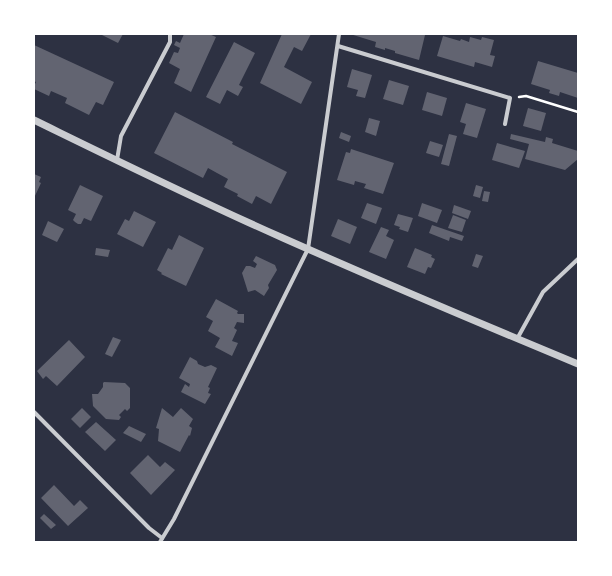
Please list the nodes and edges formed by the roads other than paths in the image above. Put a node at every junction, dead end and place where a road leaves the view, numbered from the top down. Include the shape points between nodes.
1 (170, 34) edge
2 (339, 34) edge
3 (338, 46) junction
4 (34, 120) edge
5 (505, 124) dead end
6 (116, 160) junction
7 (308, 249) junction
8 (578, 259) edge
9 (518, 339) junction
10 (578, 364) edge
11 (34, 412) edge
12 (161, 540) edge

1 - 6 street via 170,42 121,136
2 - 3 street
3 - 5 street via 510,98
3 - 7 street
4 - 6 street
6 - 7 street
7 - 9 street
7 - 12 street via 178,512
8 - 9 street via 543,292
9 - 10 street
11 - 12 street

